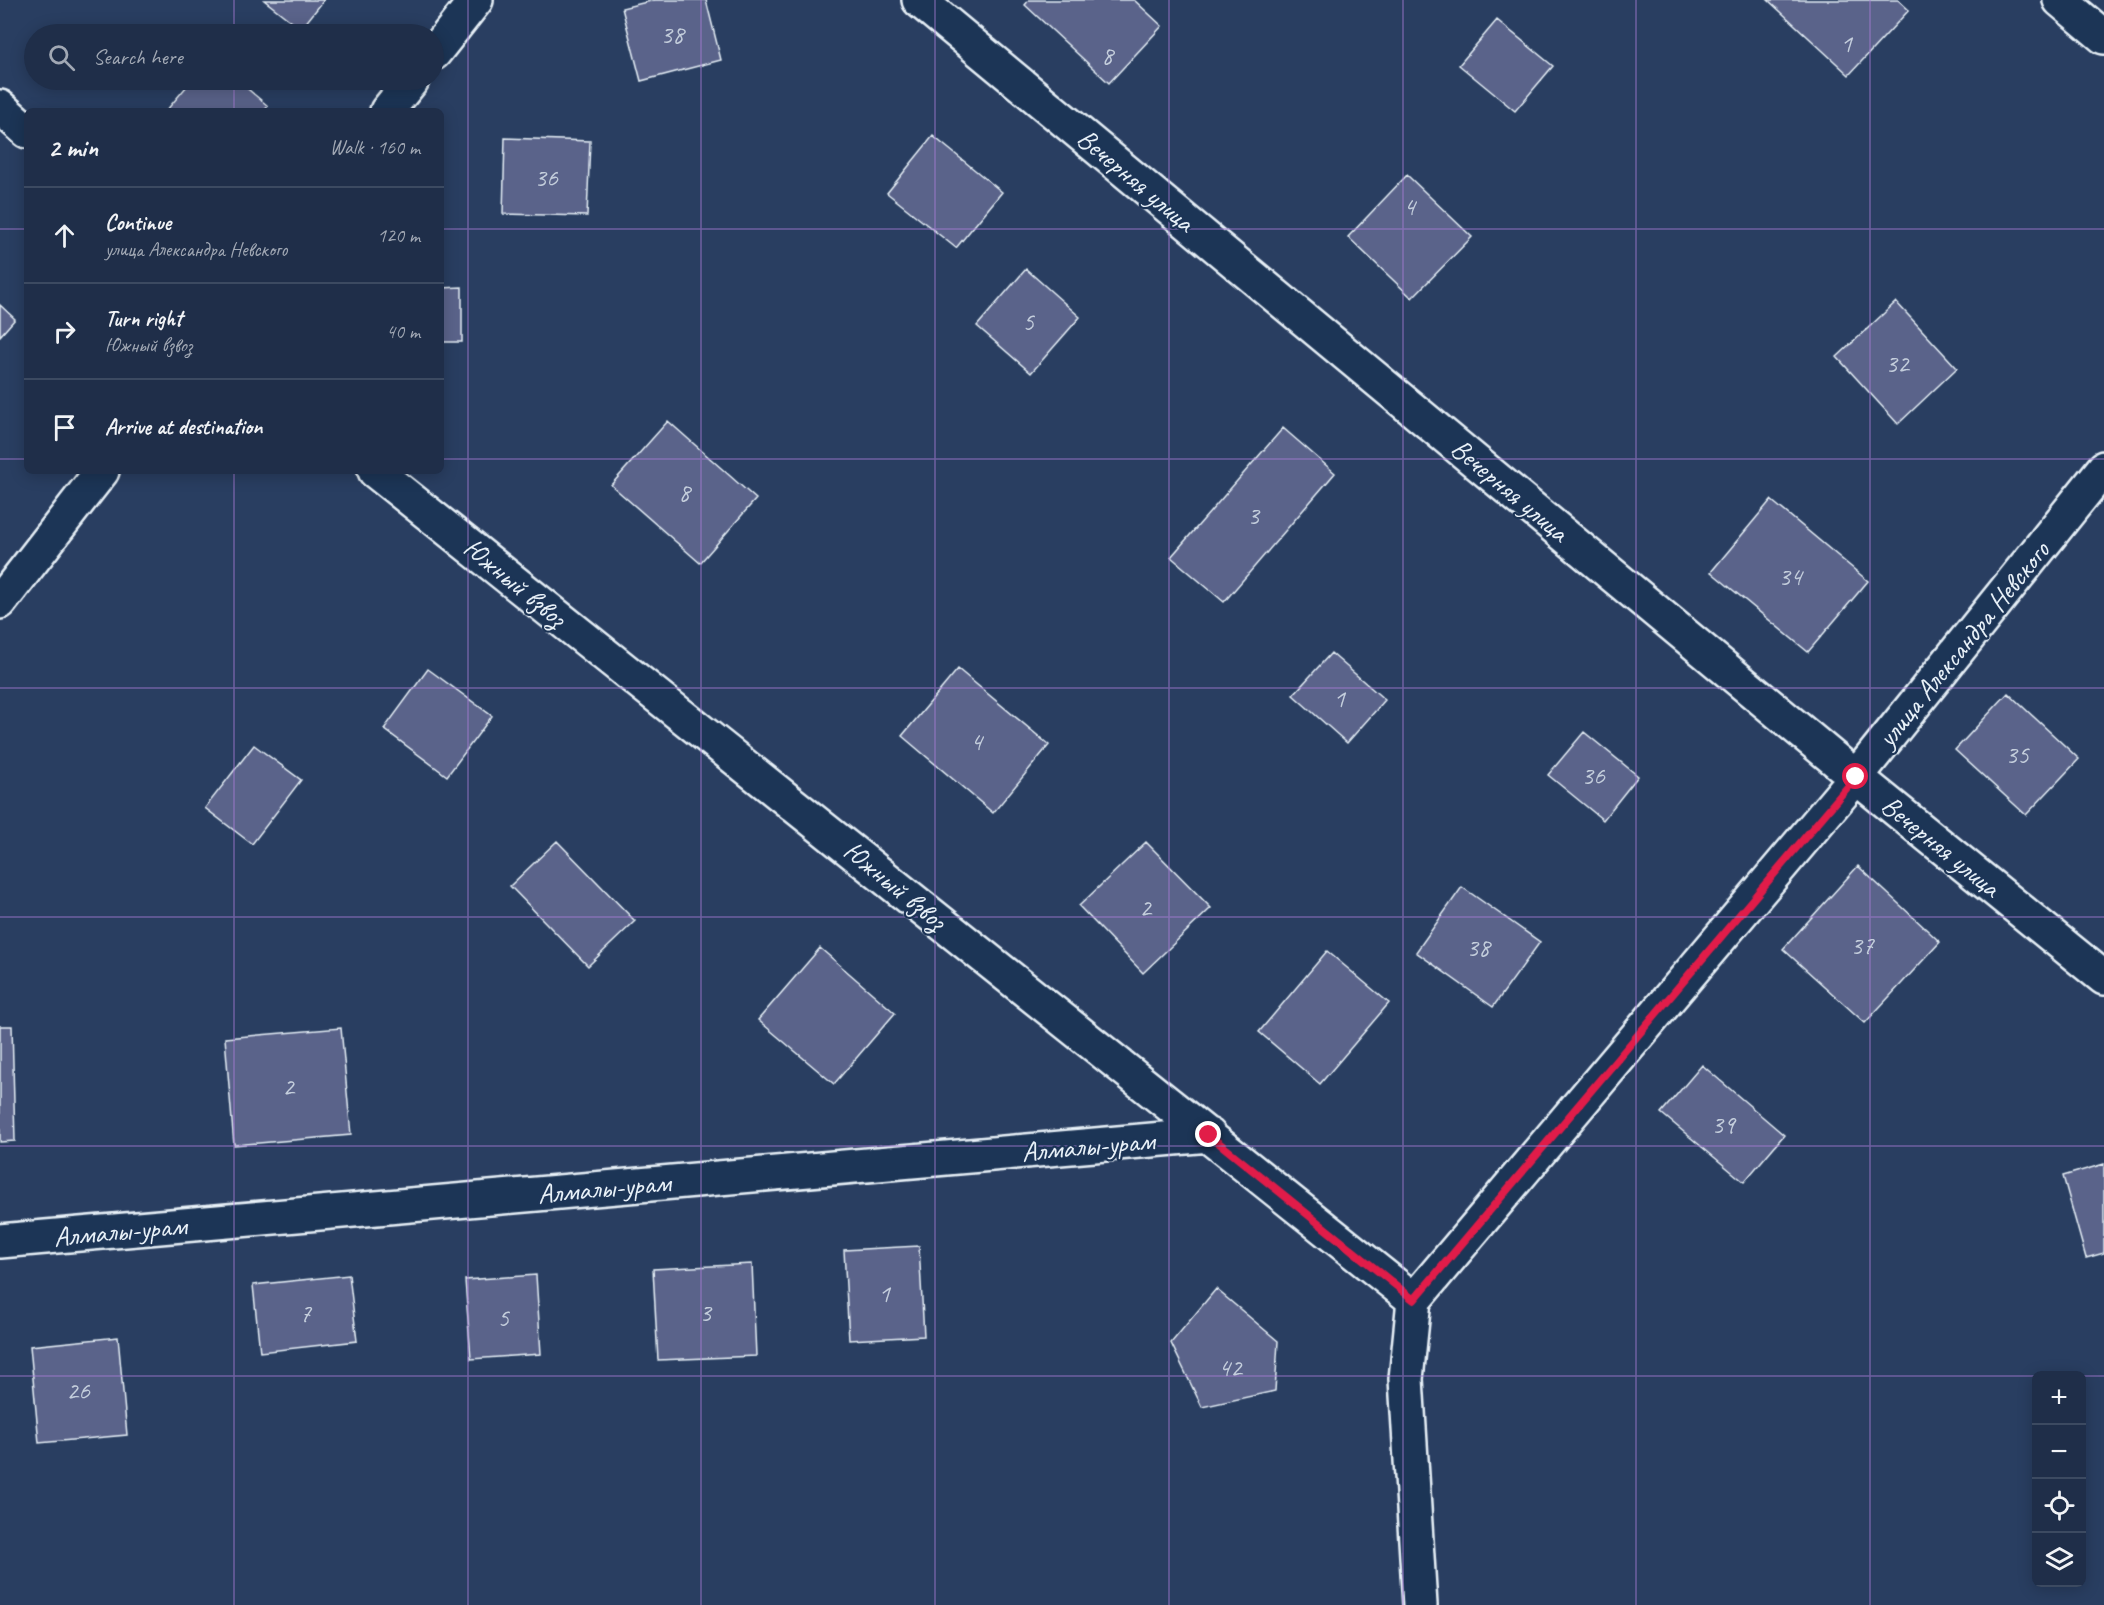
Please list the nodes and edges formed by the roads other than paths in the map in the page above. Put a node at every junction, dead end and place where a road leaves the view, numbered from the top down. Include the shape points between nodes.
1 (476, 0) edge
2 (919, 0) edge
3 (2060, 0) edge
4 (2104, 37) edge
5 (444, 40) edge
6 (404, 90) edge
7 (0, 107) edge
8 (389, 108) edge
9 (24, 128) edge
10 (2104, 468) edge
11 (100, 474) edge
12 (379, 474) edge
13 (0, 602) edge
14 (1856, 777) junction
15 (2104, 978) edge
16 (1209, 1135) junction
17 (0, 1241) edge
18 (1414, 1300) junction
19 (1420, 1605) edge

1 - 5 street
2 - 14 street, Вечерняя улица
3 - 4 street
6 - 8 street
7 - 9 street
10 - 14 street, улица Александра Невского
11 - 13 street
12 - 16 street, Южный взвоз
14 - 15 street, Вечерняя улица
14 - 18 street, улица Александра Невского
16 - 17 street, Алмалы-урам
16 - 18 street, Южный взвоз
18 - 19 street via 1406,1379

